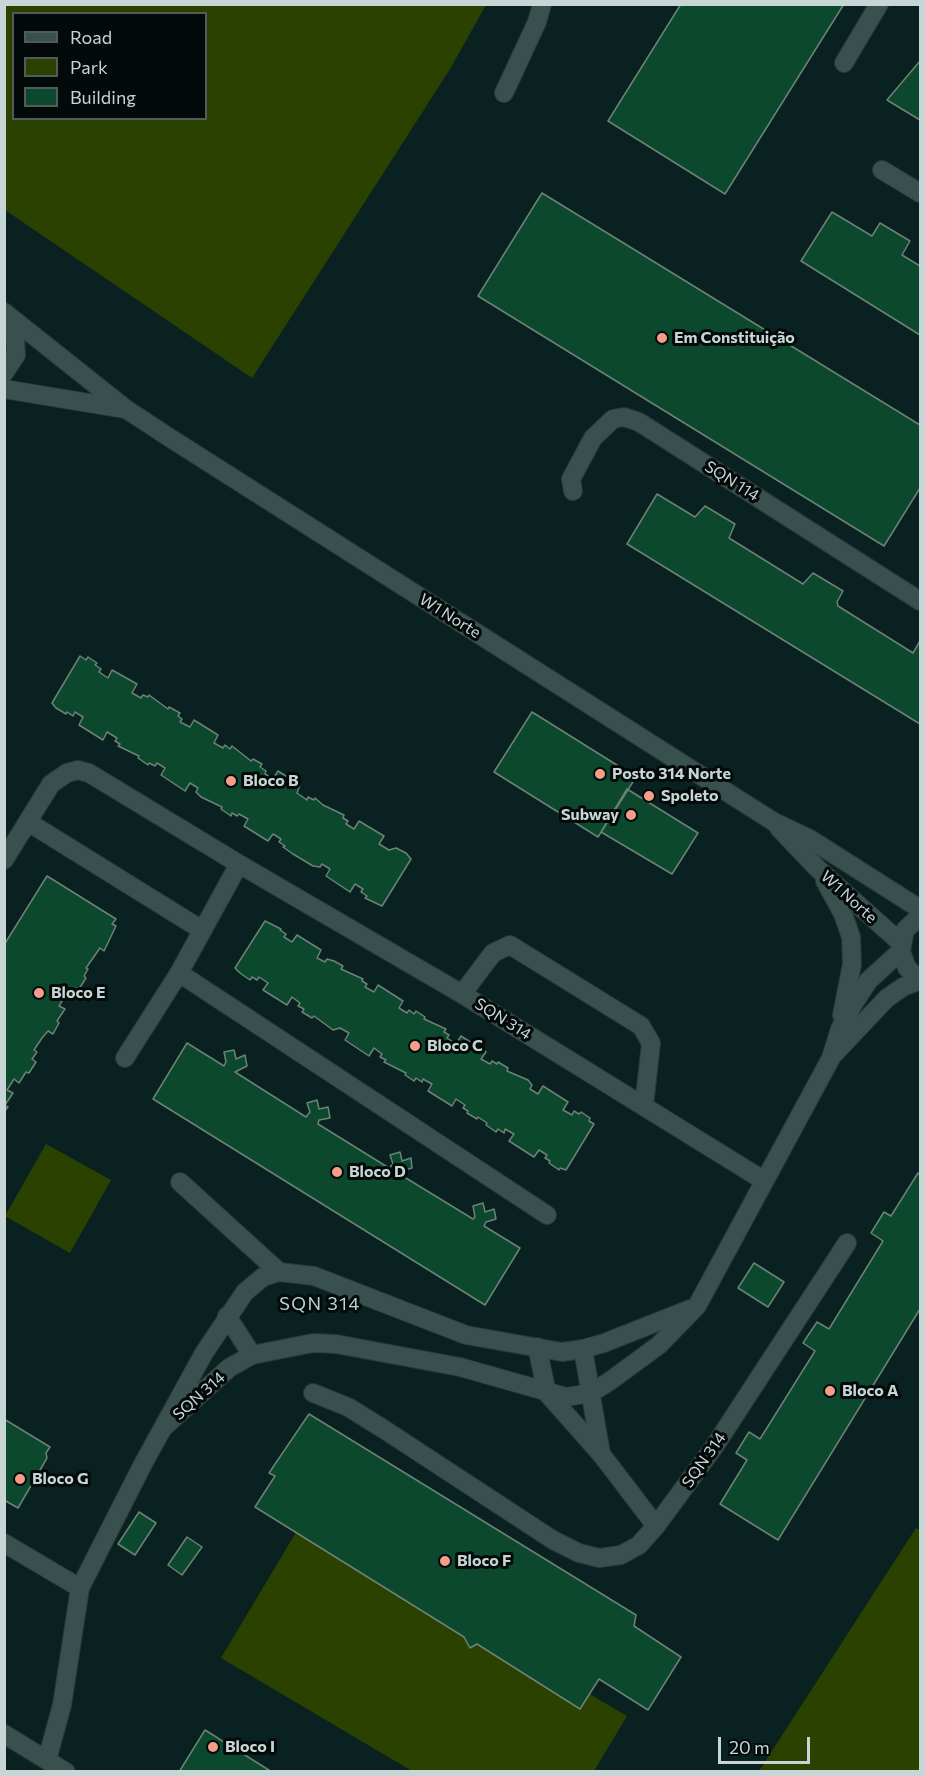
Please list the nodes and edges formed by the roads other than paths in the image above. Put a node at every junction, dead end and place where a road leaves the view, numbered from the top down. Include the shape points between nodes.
1 (542, 4) edge
2 (879, 4) edge
3 (844, 63) dead end
4 (504, 93) dead end
5 (882, 170) dead end
6 (921, 193) edge
7 (4, 312) edge
8 (4, 373) edge
9 (4, 389) edge
10 (126, 410) junction
11 (573, 491) dead end
12 (921, 601) edge
13 (27, 822) junction
14 (774, 822) junction
15 (4, 860) edge
16 (239, 864) junction
17 (818, 869) junction
18 (921, 909) edge
19 (921, 916) edge
20 (202, 930) junction
21 (901, 947) junction
22 (178, 973) junction
23 (920, 980) edge
24 (462, 994) junction
25 (840, 1029) junction
26 (125, 1058) dead end
27 (831, 1058) junction
28 (644, 1106) junction
29 (764, 1180) junction
30 (180, 1182) dead end
31 (547, 1215) dead end
32 (848, 1243) dead end
33 (279, 1272) junction
34 (698, 1306) junction
35 (227, 1316) junction
36 (466, 1335) junction
37 (537, 1347) junction
38 (583, 1349) junction
39 (252, 1355) junction
40 (460, 1367) junction
41 (313, 1393) dead end
42 (591, 1393) junction
43 (547, 1394) junction
44 (165, 1426) junction
45 (602, 1454) junction
46 (656, 1526) junction
47 (4, 1543) edge
48 (80, 1588) junction
49 (4, 1734) edge
50 (47, 1760) junction
51 (66, 1772) edge

1 - 4 street
2 - 3 street
5 - 6 street
7 - 8 street via 15,337 16,355
7 - 10 street, W1 Norte
9 - 10 street, W1 Norte
10 - 14 street, W1 Norte
11 - 12 street, SQN 114 via 571,479 593,438 613,419 624,417
13 - 15 street, SQN 314
13 - 16 street, SQN 314 via 51,784 78,770 99,777
13 - 20 street
14 - 17 street, W1 Norte
14 - 18 street, W1 Norte via 810,839
16 - 20 street
16 - 24 street, SQN 314
17 - 21 street, W1 Norte
17 - 25 street via 843,914 850,937 852,964
19 - 21 street, SQN 314 via 905,930
20 - 22 street
21 - 23 street, W1 Norte via 907,968
21 - 25 street, SQN 314 via 869,980
22 - 26 street
22 - 31 street
23 - 27 street, SQN 314 via 886,998
24 - 28 street, SQN 314
24 - 28 street via 494,953 510,945 641,1026 651,1043
25 - 27 street, SQN 314
27 - 29 street, SQN 314
28 - 29 street, SQN 314
29 - 34 street, SQN 314
30 - 33 street
32 - 46 street, SQN 314 via 714,1447
33 - 35 street, SQN 314 via 264,1277 245,1292
33 - 36 street via 314,1276
34 - 38 street
34 - 42 street, SQN 314 via 659,1345
35 - 39 street
35 - 44 street, SQN 314
36 - 37 street
36 - 40 street
37 - 38 street via 562,1352
37 - 43 street
38 - 42 street
39 - 40 street, SQN 314 via 313,1343 336,1344
39 - 44 street, SQN 314 via 230,1368
40 - 43 street, SQN 314
41 - 46 street, SQN 314 via 357,1413 579,1553 599,1558 621,1555 639,1545
42 - 43 street, SQN 314 via 566,1397
42 - 45 street
43 - 45 street
44 - 48 street, SQN 314
45 - 46 street
47 - 48 street
48 - 50 street, SQN 314 via 62,1705
49 - 50 street
50 - 51 street

